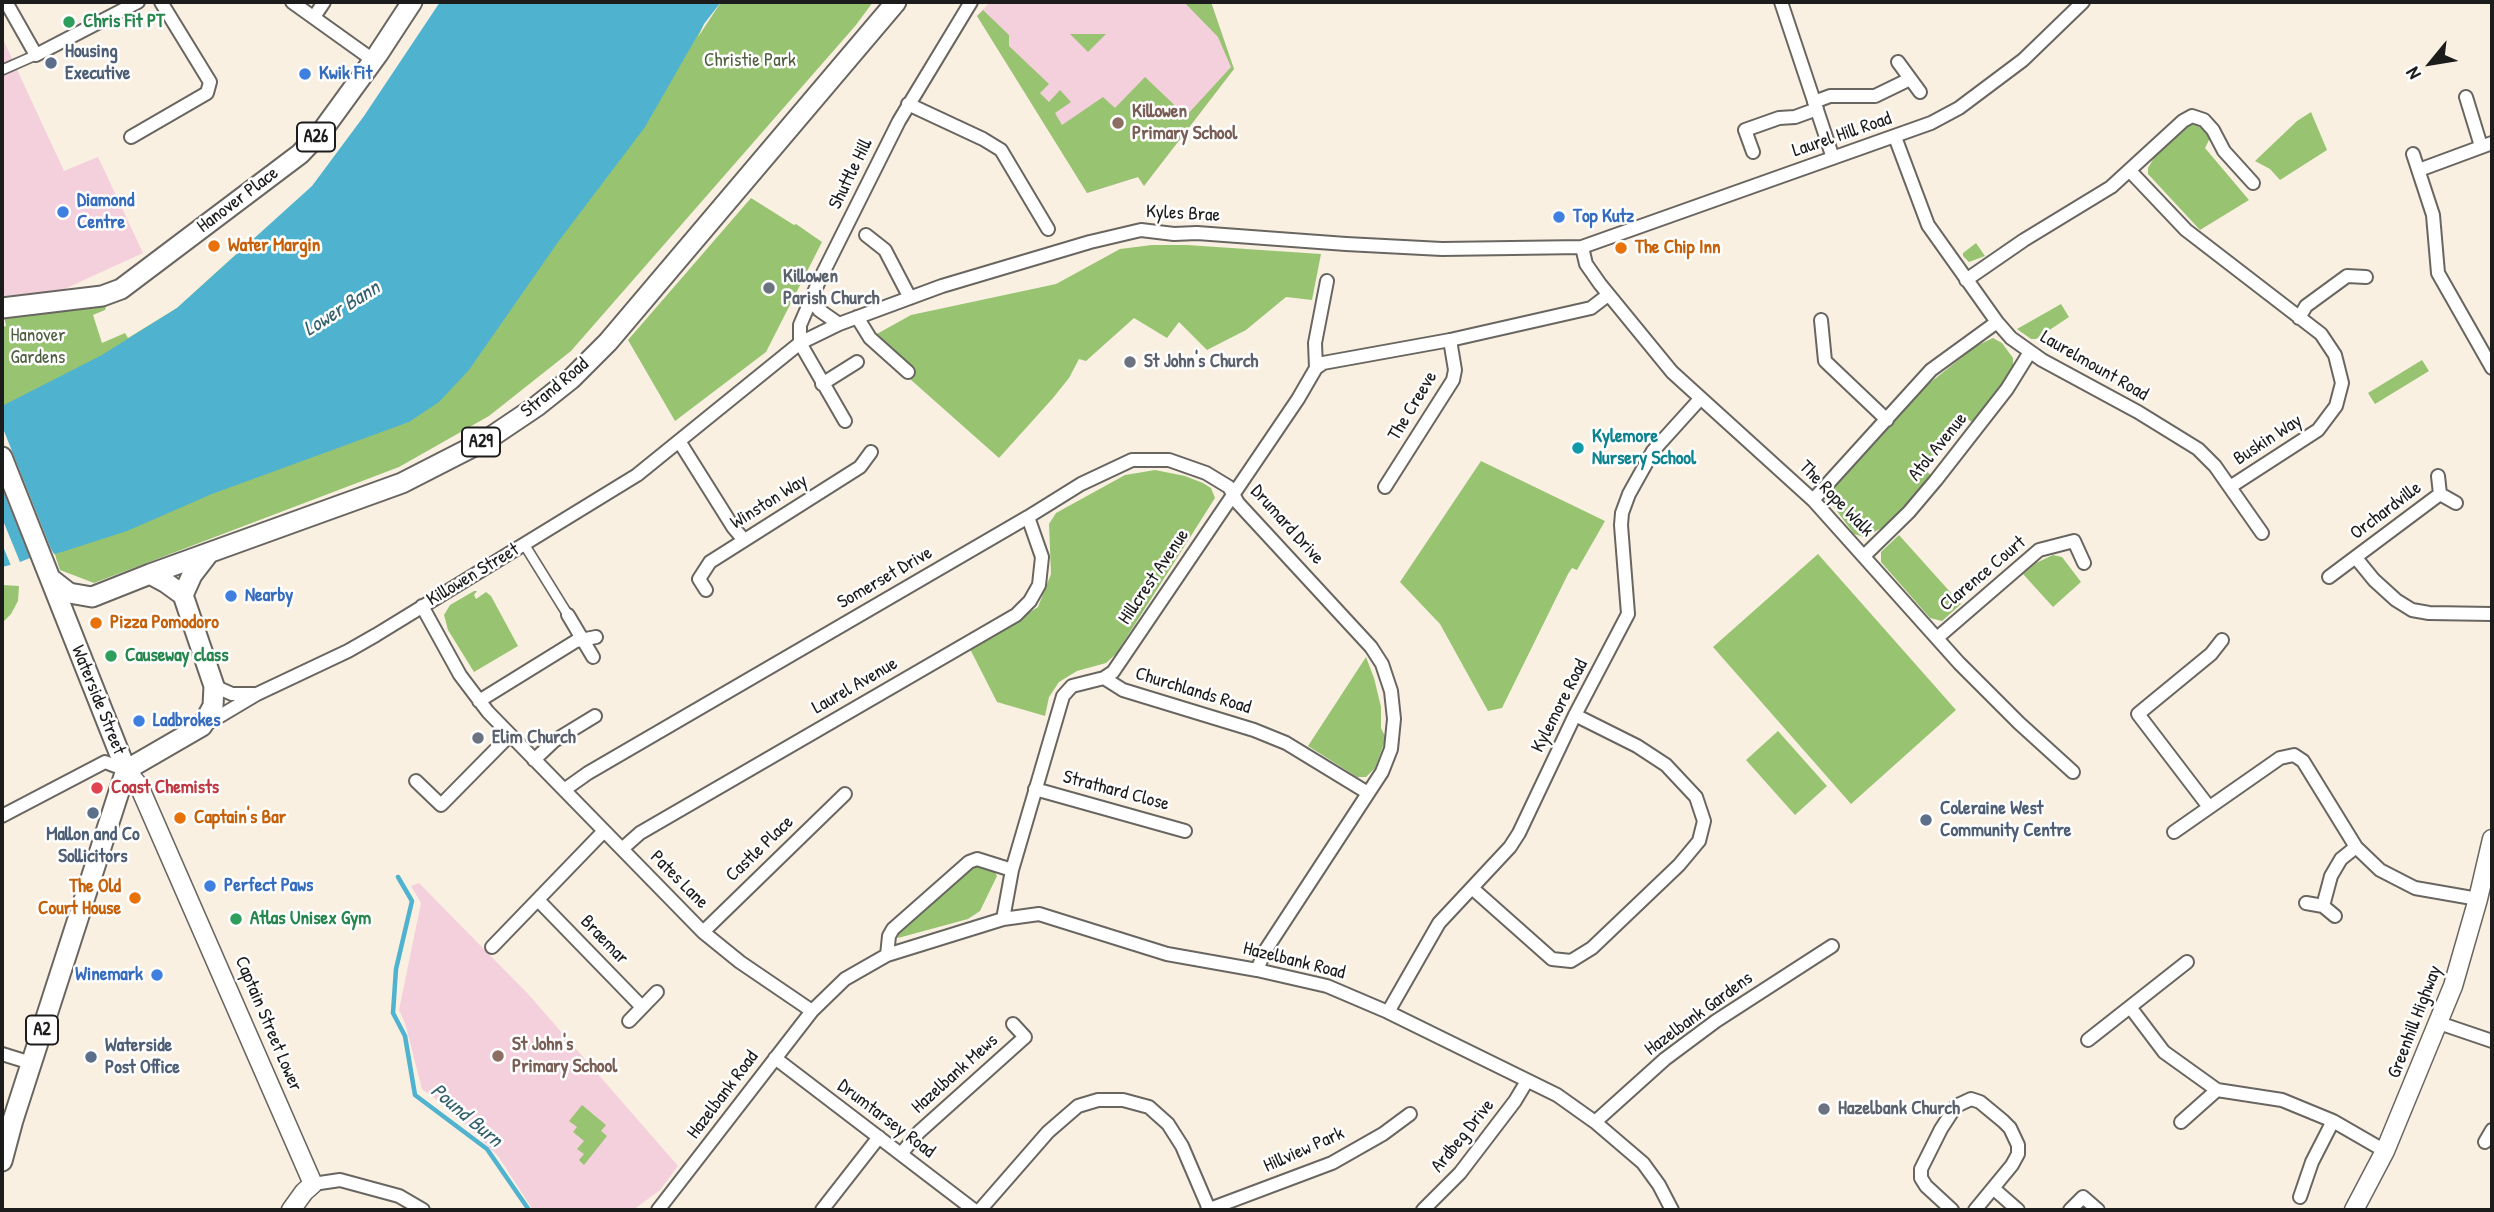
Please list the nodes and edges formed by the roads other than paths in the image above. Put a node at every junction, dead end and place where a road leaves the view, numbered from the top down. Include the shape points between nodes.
1 (6, 2) edge
2 (138, 2) edge
3 (161, 2) edge
4 (292, 2) edge
5 (324, 2) edge
6 (412, 2) edge
7 (896, 2) edge
8 (971, 2) edge
9 (1781, 2) edge
10 (2083, 2) edge
11 (314, 17) junction
12 (36, 55) junction
13 (373, 60) junction
14 (1898, 62) dead end
15 (2, 70) edge
16 (1910, 79) junction
17 (1920, 92) dead end
18 (2466, 97) dead end
19 (908, 103) junction
20 (1815, 106) junction
21 (131, 137) dead end
22 (1895, 137) junction
23 (2487, 145) edge
24 (1754, 152) dead end
25 (2413, 154) dead end
26 (1833, 158) junction
27 (2418, 170) junction
28 (2130, 171) junction
29 (2253, 183) dead end
30 (1048, 229) dead end
31 (866, 235) dead end
32 (1582, 247) junction
33 (2367, 277) dead end
34 (1966, 280) junction
35 (1327, 281) dead end
36 (1608, 295) junction
37 (910, 298) junction
38 (811, 299) junction
39 (2, 308) edge
40 (858, 317) junction
41 (2299, 318) junction
42 (1821, 320) dead end
43 (1997, 322) junction
44 (839, 324) junction
45 (1450, 340) junction
46 (800, 343) junction
47 (2030, 352) junction
48 (857, 362) dead end
49 (1316, 368) junction
50 (2492, 368) edge
51 (908, 372) dead end
52 (822, 384) junction
53 (1700, 399) junction
54 (1886, 420) junction
55 (845, 421) dead end
56 (679, 441) junction
57 (871, 452) dead end
58 (2, 457) edge
59 (2438, 476) dead end
60 (1385, 487) dead end
61 (2230, 487) junction
62 (2440, 494) junction
63 (1233, 495) junction
64 (1813, 500) junction
65 (2456, 503) dead end
66 (1028, 517) junction
67 (2262, 533) dead end
68 (744, 540) junction
69 (524, 544) junction
70 (209, 554) junction
71 (1864, 556) junction
72 (2356, 558) junction
73 (2084, 563) dead end
74 (150, 574) junction
75 (2329, 577) dead end
76 (59, 590) junction
77 (706, 590) dead end
78 (183, 596) junction
79 (92, 597) junction
80 (422, 606) junction
81 (2492, 614) edge
82 (568, 615) joint
83 (69, 629) junction
84 (590, 638) junction
85 (1937, 638) junction
86 (2222, 640) dead end
87 (593, 657) dead end
88 (1104, 678) junction
89 (214, 686) junction
90 (257, 694) junction
91 (479, 701) junction
92 (594, 716) dead end
93 (1576, 716) junction
94 (202, 726) junction
95 (510, 735) junction
96 (534, 760) junction
97 (126, 770) junction
98 (2073, 772) dead end
99 (416, 781) dead end
100 (1035, 789) junction
101 (564, 790) junction
102 (1367, 793) junction
103 (845, 794) dead end
104 (2208, 807) junction
105 (2, 817) edge
106 (604, 831) junction
107 (1185, 831) dead end
108 (2174, 832) dead end
109 (2492, 839) edge
110 (2356, 847) junction
111 (622, 849) junction
112 (1012, 870) junction
113 (1472, 888) junction
114 (2478, 899) junction
115 (538, 900) junction
116 (2306, 903) dead end
117 (2323, 906) junction
118 (2334, 916) dead end
119 (1003, 919) junction
120 (703, 932) junction
121 (1832, 946) dead end
122 (492, 947) dead end
123 (887, 955) junction
124 (2187, 962) dead end
125 (1257, 970) junction
126 (657, 992) dead end
127 (642, 1007) junction
128 (2130, 1007) junction
129 (812, 1011) junction
130 (1388, 1012) junction
131 (629, 1021) dead end
132 (2439, 1023) junction
133 (1013, 1024) dead end
134 (2088, 1040) dead end
135 (2492, 1041) edge
136 (2, 1054) edge
137 (775, 1058) junction
138 (32, 1063) junction
139 (1527, 1081) junction
140 (2217, 1090) junction
141 (1410, 1114) dead end
142 (2333, 1121) junction
143 (1595, 1122) junction
144 (2181, 1122) dead end
145 (879, 1137) junction
146 (2385, 1151) junction
147 (901, 1154) junction
148 (2, 1161) edge
149 (313, 1184) junction
150 (1994, 1189) junction
151 (2300, 1197) dead end
152 (291, 1210) edge
153 (423, 1210) edge
154 (658, 1210) edge
155 (822, 1210) edge
156 (974, 1210) edge
157 (980, 1210) edge
158 (1208, 1210) edge
159 (1423, 1210) edge
160 (1672, 1210) edge
161 (1952, 1210) edge
162 (1975, 1210) edge
163 (2018, 1210) edge
164 (2070, 1210) edge
165 (2098, 1210) edge
166 (2354, 1210) edge

1 - 12 street
2 - 12 street
3 - 21 street via 210,82 207,93
4 - 11 street
5 - 11 street
6 - 13 main road, Hanover Place / A26
7 - 70 main road, Strand Road / A29 via 608,341 537,406 488,439 402,483
8 - 19 street, Shuttle Hill
9 - 20 street
10 - 22 street, Laurel Hill Road via 2023,60 1968,102
11 - 13 street
12 - 15 street
13 - 39 main road, Hanover Place / A26 via 300,154 121,289 102,296
14 - 16 street
16 - 17 street
16 - 20 street via 1875,96 1830,96
18 - 23 street
19 - 30 street via 1001,150
19 - 38 street, Shuttle Hill
20 - 24 street via 1795,117 1745,130
20 - 26 street
22 - 26 street, Laurel Hill Road
22 - 34 street, Laurelmount Road via 1921,211
23 - 27 street
25 - 27 street
26 - 32 street, Laurel Hill Road
27 - 50 street via 2433,215 2438,273
28 - 29 street via 2192,116 2204,120
28 - 34 street via 2093,200
28 - 41 street, Buskin Way via 2186,230
31 - 37 street via 885,250
32 - 36 street, The Rope Walk via 1586,264
32 - 37 street, Kyles Brae via 1442,249 1141,230
33 - 41 street via 2347,276 2306,306
34 - 43 street, Laurelmount Road
35 - 49 street via 1315,342
36 - 45 street via 1591,308
36 - 53 street, The Rope Walk
37 - 40 street, Kyles Brae
38 - 44 street
38 - 46 street, Shuttle Hill via 800,325
40 - 44 street, Kyles Brae
40 - 51 street via 870,338
41 - 61 street, Buskin Way via 2321,334 2335,355 2342,383 2336,406 2318,430
42 - 54 street via 1825,361
43 - 47 street, Laurelmount Road
43 - 54 street via 1931,370
44 - 46 street, Kyles Brae
45 - 49 street
45 - 60 street, The Creeve via 1453,380
46 - 52 street
46 - 56 street, Killowen Street
47 - 61 street, Laurelmount Road via 2198,449
47 - 71 street, Atol Avenue via 1936,481
48 - 52 street
49 - 63 street, Drumard Drive
52 - 55 street
53 - 64 street, The Rope Walk
53 - 93 street, Kylemore Road via 1653,451 1629,494 1621,525 1628,614
54 - 64 street
56 - 68 street
56 - 69 street, Killowen Street via 637,475
57 - 68 street, Winston Way via 860,467
58 - 76 main road
59 - 62 street, Orchardville
61 - 67 street, Laurelmount Road
62 - 65 street, Orchardville
62 - 72 street, Orchardville
63 - 66 street, Somerset Drive via 1229,487 1206,473 1169,460 1132,460
63 - 88 street, Hillcrest Avenue via 1121,661
63 - 102 street, Drumard Drive via 1382,664 1394,719 1391,749
64 - 71 street, The Rope Walk
66 - 101 street, Somerset Drive
66 - 111 street, Laurel Avenue via 1042,557 1039,585 1016,615 640,833
68 - 77 street, Winston Way via 710,562 699,579
69 - 80 street, Killowen Street
69 - 82 street
70 - 74 main road, Strand Road / A29
70 - 78 main road
71 - 85 street, The Rope Walk
72 - 75 street, Orchardville
72 - 81 street, Orchardville via 2374,580 2413,610
73 - 85 street, Clarence Court via 2074,541 2039,550
74 - 78 main road
74 - 79 main road, Strand Road / A29
76 - 79 main road
76 - 83 main road
78 - 89 main road
79 - 83 main road, Waterside Street
80 - 90 street, Killowen Street via 348,652
80 - 91 street, Pates Lane
82 - 84 street
83 - 97 main road, Waterside Street
84 - 87 street
84 - 91 street via 576,641
85 - 98 street, The Rope Walk
86 - 104 street via 2138,714
88 - 100 street via 1072,686 1063,695
88 - 102 street, Churchlands Road via 1122,690 1286,743
89 - 90 street via 232,694
89 - 94 main road via 213,706
90 - 94 street, Killowen Street
91 - 95 street, Pates Lane
92 - 96 street
93 - 113 street, Kylemore Road via 1519,833
93 - 113 street via 1666,765 1696,797 1704,821 1699,841 1592,948 1571,961 1552,959
94 - 97 main road, Killowen Street
95 - 96 street, Pates Lane
95 - 99 street via 441,805
96 - 101 street, Pates Lane
97 - 105 street via 105,762
97 - 138 main road, A2
97 - 149 main road, Captain Street Lower via 139,786
100 - 107 street, Strathard Close
100 - 112 street
101 - 106 street, Pates Lane
102 - 125 street, Drumard Drive
103 - 120 street, Castle Place
104 - 108 street
104 - 110 street via 2280,758 2294,755 2303,761
106 - 111 street, Pates Lane
106 - 115 street
109 - 114 main road, Greenhill Highway
110 - 114 street via 2381,870 2415,888
110 - 117 street via 2330,876
111 - 120 street, Pates Lane
112 - 119 street
112 - 123 street via 977,859 969,862 893,929
113 - 130 street, Kylemore Road via 1439,923
114 - 132 main road, Greenhill Highway
115 - 122 street
115 - 127 street, Braemar
116 - 117 street
117 - 118 street
119 - 123 street, Hazelbank Road
119 - 125 street, Hazelbank Road via 1039,914 1167,954
120 - 129 street, Pates Lane
121 - 143 street, Hazelbank Gardens via 1685,1044
123 - 129 street, Hazelbank Road via 845,979
124 - 128 street
125 - 130 street, Hazelbank Road via 1327,986
126 - 127 street
127 - 131 street
128 - 134 street
128 - 140 street via 2164,1052
129 - 137 street, Hazelbank Road
130 - 139 street, Hazelbank Road
132 - 135 street
132 - 146 main road, Greenhill Highway
133 - 147 street, Hazelbank Mews via 1025,1037 919,1132
136 - 138 street
137 - 145 street, Drumtarsey Road
137 - 154 street, Hazelbank Road
138 - 148 main road, A2
139 - 143 street, Hazelbank Road via 1557,1095
139 - 159 street, Ardbeg Drive via 1460,1173
140 - 142 street via 2282,1100
140 - 144 street
141 - 158 street, Hillview Park via 1332,1163
142 - 146 street
142 - 151 street
143 - 160 street, Hazelbank Road via 1643,1163
145 - 147 street, Drumtarsey Road
145 - 155 street
146 - 166 main road, Greenhill Highway
147 - 156 street, Drumtarsey Road
149 - 152 main road
149 - 153 street via 340,1180 399,1196
150 - 161 street via 2018,1154 2018,1145 2003,1121 1980,1102 1965,1100 1956,1105 1921,1169 1926,1186
150 - 162 street
150 - 163 street
157 - 158 street via 1048,1132 1078,1106 1123,1100 1149,1107 1168,1124
164 - 165 street via 2084,1197

